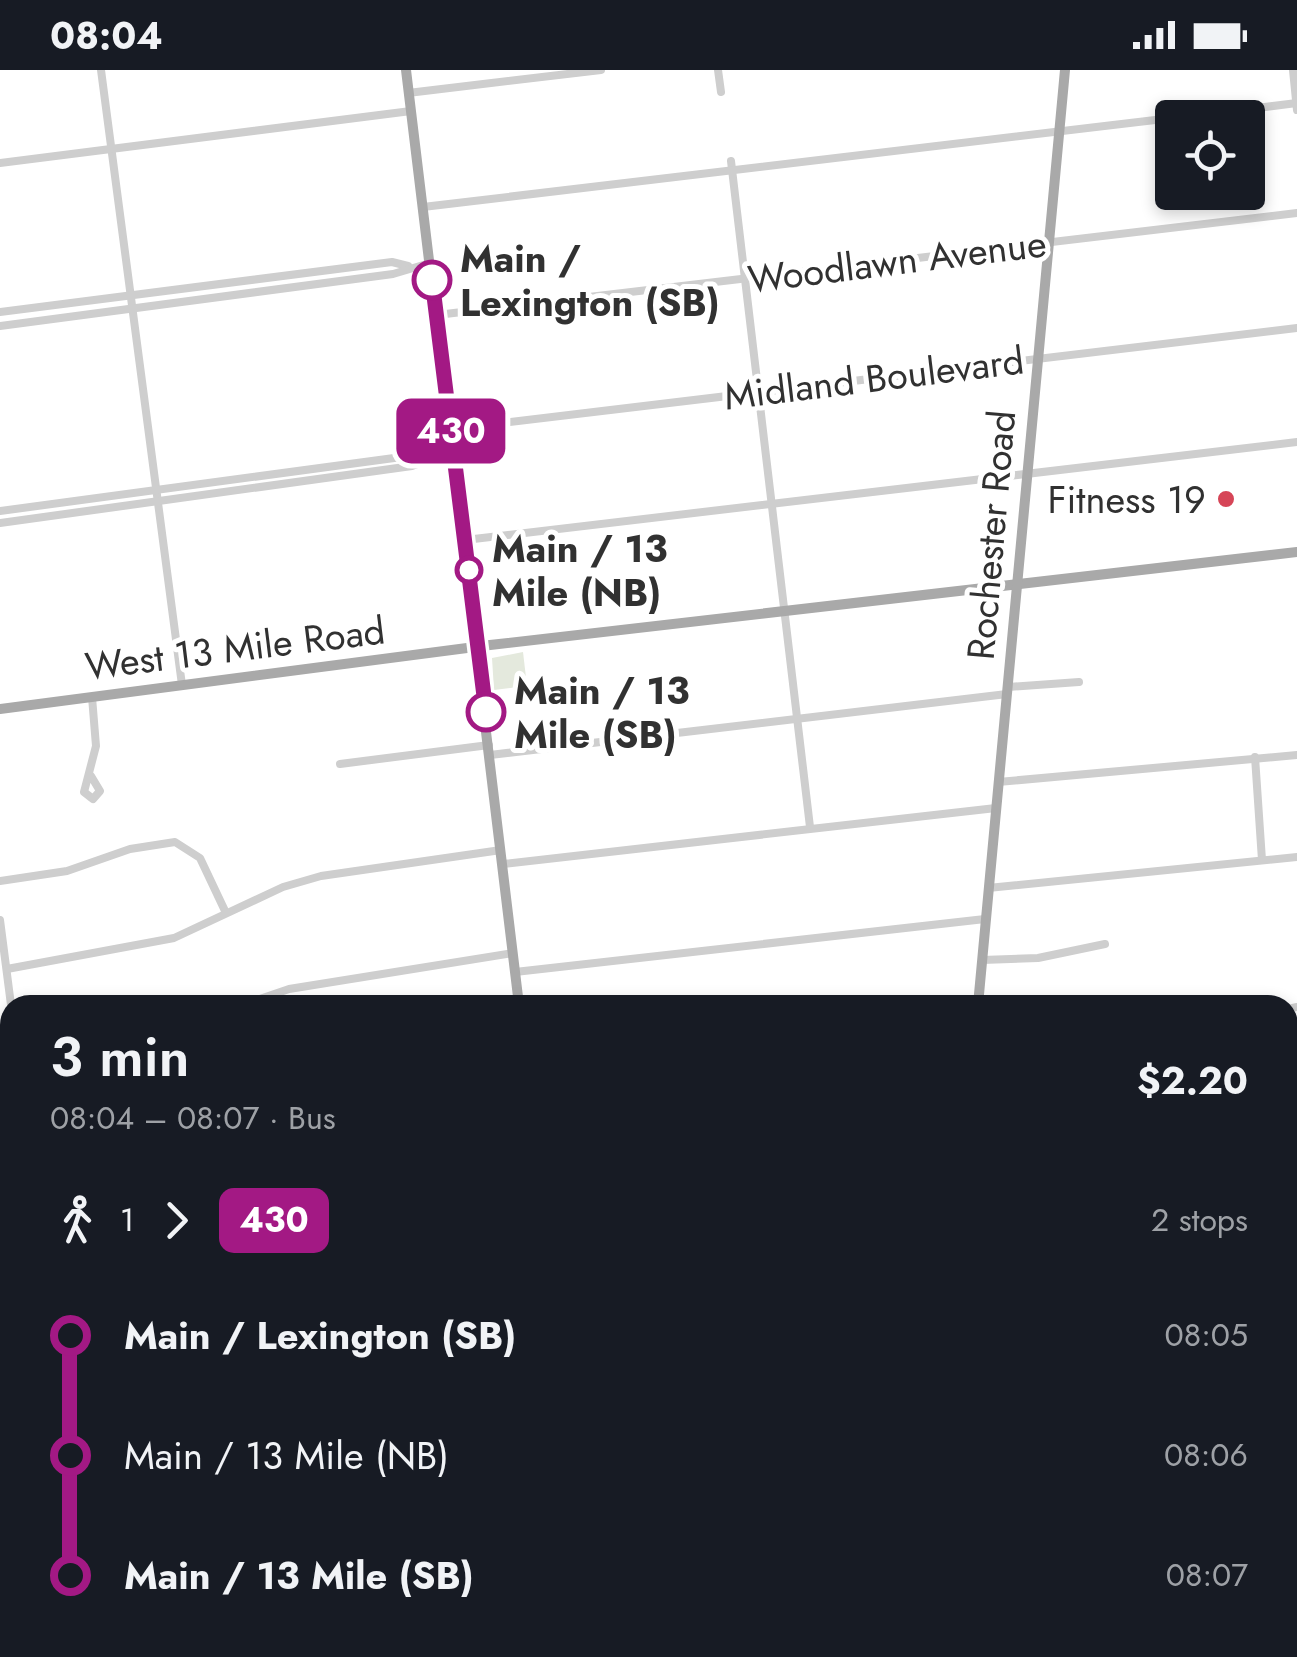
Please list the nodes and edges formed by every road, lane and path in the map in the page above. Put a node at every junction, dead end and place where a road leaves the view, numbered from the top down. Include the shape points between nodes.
1 (101, 70) edge
2 (406, 70) edge
3 (601, 70) edge
4 (718, 70) edge
5 (1065, 70) edge
6 (1292, 70) edge
7 (408, 92) junction
8 (721, 92) dead end
9 (1297, 105) edge
10 (1265, 108) edge
11 (410, 112) junction
12 (1155, 120) edge
13 (1059, 131) junction
14 (111, 149) junction
15 (0, 163) edge
16 (731, 165) junction
17 (424, 207) junction
18 (1297, 214) edge
19 (1048, 243) junction
20 (431, 263) junction
21 (408, 266) junction
22 (268, 278) junction
23 (745, 279) junction
24 (269, 290) junction
25 (130, 296) junction
26 (132, 308) junction
27 (0, 312) edge
28 (437, 315) junction
29 (0, 326) edge
30 (1297, 328) edge
31 (1038, 358) junction
32 (758, 391) junction
33 (451, 429) junction
34 (1297, 442) edge
35 (454, 455) junction
36 (434, 458) junction
37 (291, 472) junction
38 (1026, 474) junction
39 (292, 483) junction
40 (156, 489) junction
41 (157, 500) junction
42 (771, 504) junction
43 (5, 510) edge
44 (11, 521) junction
45 (0, 523) edge
46 (465, 540) junction
47 (1297, 552) edge
48 (1019, 582) junction
49 (784, 610) junction
50 (478, 646) junction
51 (1079, 682) dead end
52 (182, 685) junction
53 (1007, 691) junction
54 (92, 697) junction
55 (0, 709) edge
56 (796, 718) junction
57 (490, 750) junction
58 (1297, 755) edge
59 (1255, 757) junction
60 (340, 764) dead end
61 (91, 776) dead end
62 (998, 782) junction
63 (996, 808) junction
64 (810, 828) junction
65 (501, 850) junction
66 (1297, 857) edge
67 (1262, 860) junction
68 (503, 864) junction
69 (0, 881) edge
70 (988, 888) junction
71 (226, 914) junction
72 (986, 919) junction
73 (0, 920) edge
74 (1106, 944) dead end
75 (513, 953) junction
76 (982, 960) junction
77 (7, 969) junction
78 (515, 972) junction
79 (10, 995) edge
80 (271, 995) edge
81 (518, 995) edge
82 (979, 995) edge

1 - 14 street
2 - 7 main road
3 - 7 street
4 - 8 street
5 - 13 main road, Rochester Road
6 - 9 street
7 - 11 main road
9 - 10 street
11 - 14 street
11 - 17 main road
12 - 13 street
13 - 16 street
13 - 19 main road, Rochester Road
14 - 15 street
14 - 25 street
16 - 17 street
16 - 23 street
17 - 20 main road
18 - 19 street, Woodlawn Avenue
19 - 23 street, Woodlawn Avenue
19 - 31 main road, Rochester Road
20 - 21 street
20 - 28 main road
21 - 22 street via 392,262
21 - 24 street via 394,274
22 - 24 street
22 - 25 street
23 - 28 street, Woodlawn Avenue
23 - 32 street
24 - 26 street
25 - 26 street
25 - 27 street
26 - 29 street
26 - 40 street
28 - 33 main road
30 - 31 street, Midland Boulevard
31 - 32 street, Midland Boulevard
31 - 38 main road, Rochester Road
32 - 33 street, Midland Boulevard
32 - 42 street
33 - 35 main road
34 - 38 street
35 - 36 street
35 - 46 main road
36 - 37 street
36 - 39 street
37 - 39 street
37 - 40 street
38 - 42 street
38 - 48 main road, Rochester Road
39 - 41 street
40 - 41 street
40 - 43 street
41 - 44 street
41 - 52 street
42 - 46 street
42 - 49 street
43 - 44 street
44 - 45 street
46 - 50 main road
47 - 48 main road, West 13 Mile Road
48 - 49 main road, West 13 Mile Road
48 - 53 main road, Rochester Road
49 - 50 main road, West 13 Mile Road
49 - 56 street
50 - 52 main road, West 13 Mile Road
50 - 57 main road
51 - 53 street
52 - 54 main road, West 13 Mile Road
53 - 56 street
53 - 62 main road, Rochester Road
54 - 55 main road, West 13 Mile Road
54 - 61 street
56 - 57 street
56 - 64 street
57 - 60 street
57 - 65 main road
58 - 59 street
59 - 62 street
59 - 67 street
62 - 63 main road, Rochester Road
63 - 64 street
63 - 70 main road, Rochester Road
64 - 68 street
65 - 68 main road
65 - 71 street via 321,876
66 - 67 street
67 - 70 street
68 - 75 main road
69 - 71 street via 175,842 200,858
70 - 72 main road, Rochester Road
71 - 77 street via 152,945
72 - 76 main road, Rochester Road
72 - 78 street
73 - 77 street
74 - 76 street via 1038,958
75 - 78 main road
75 - 80 street
76 - 82 main road, Rochester Road
77 - 79 street
78 - 81 main road

